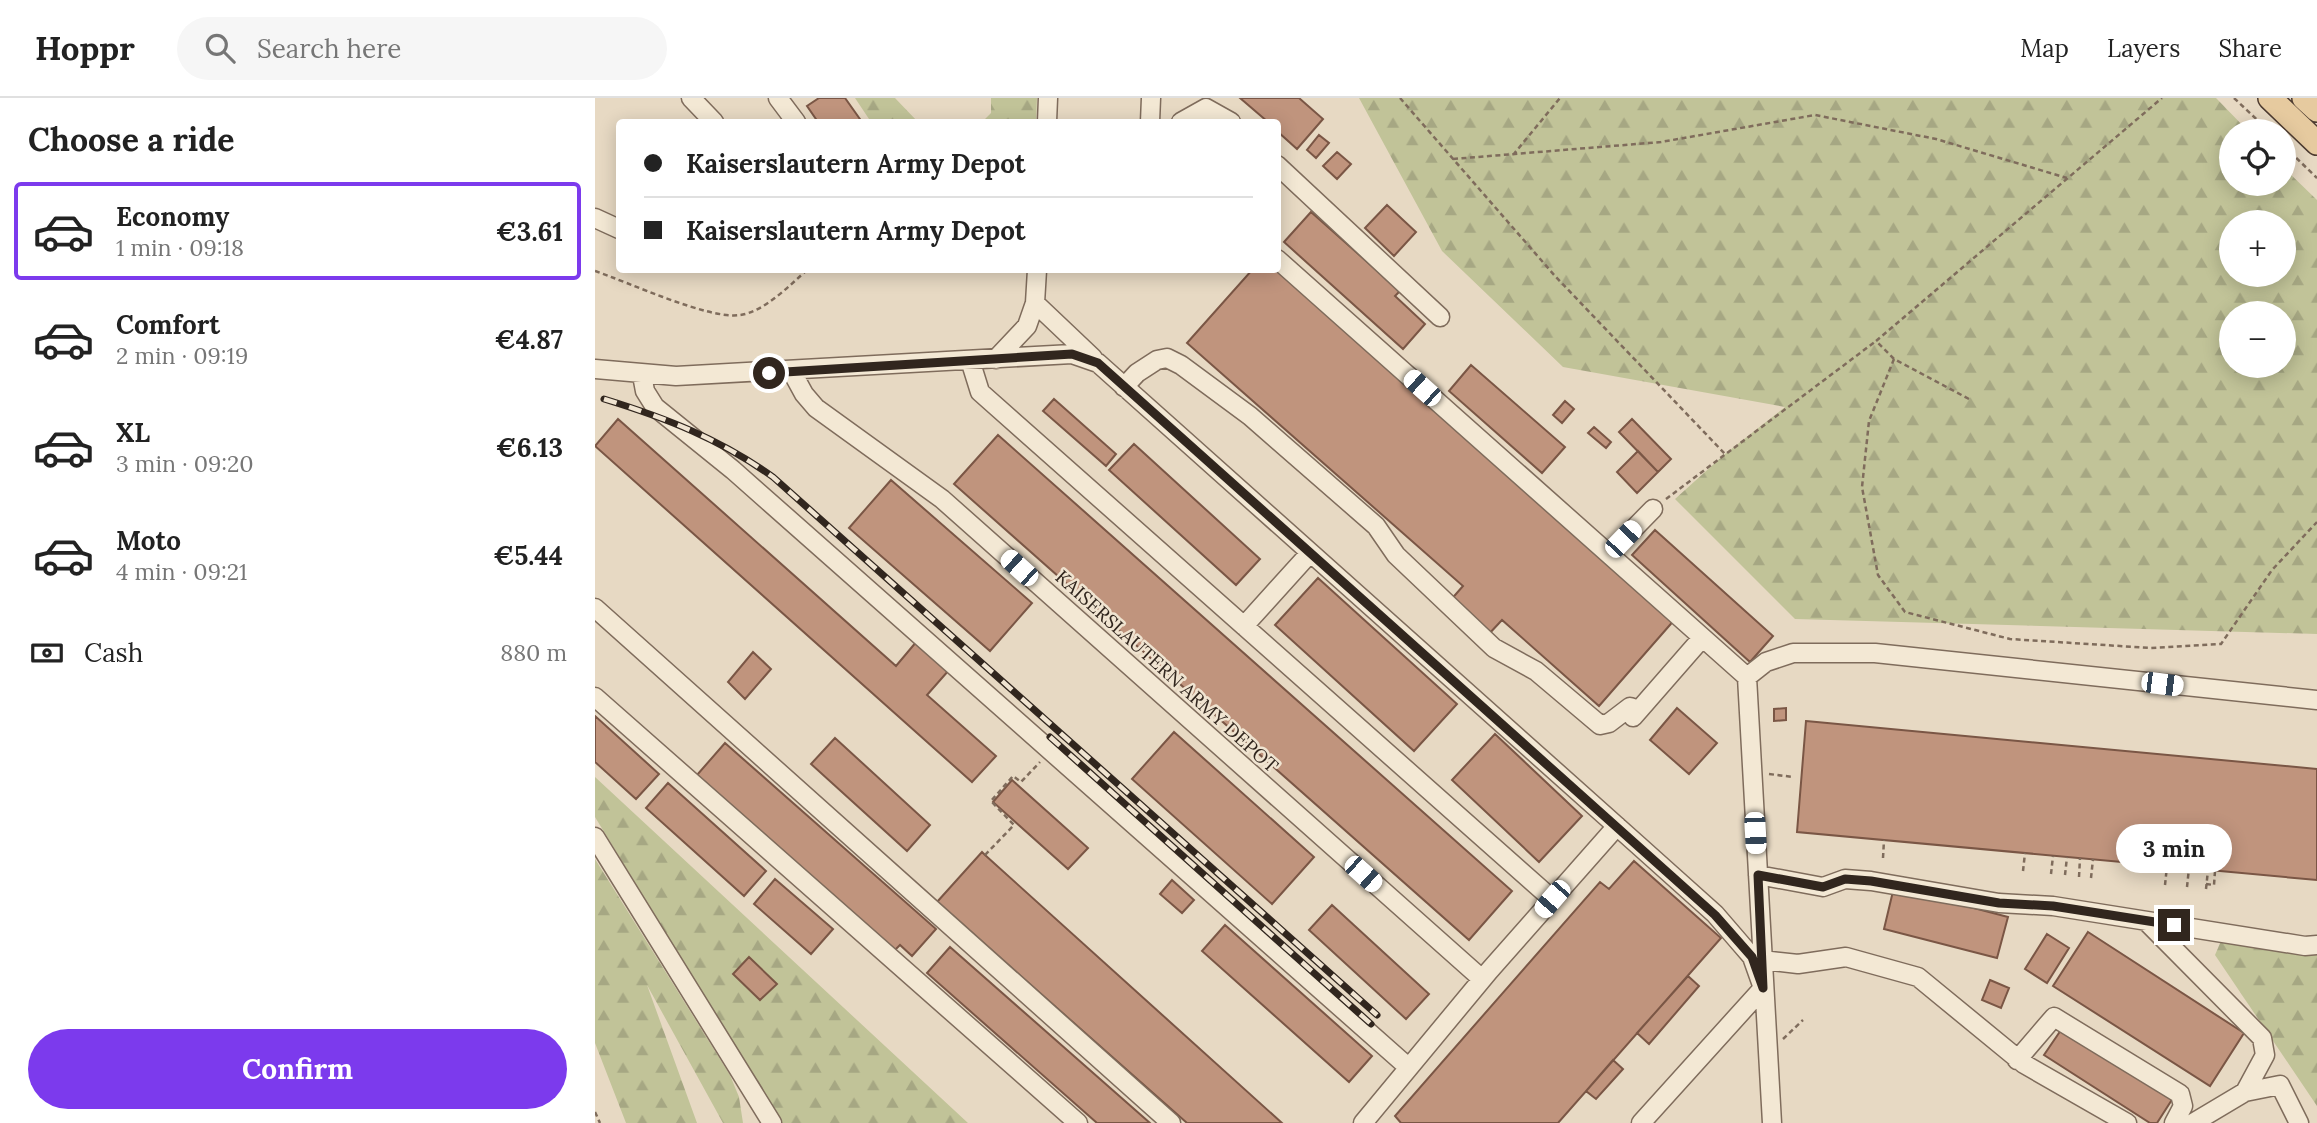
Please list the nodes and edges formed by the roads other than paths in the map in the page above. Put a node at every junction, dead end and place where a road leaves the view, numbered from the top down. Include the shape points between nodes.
1 (691, 98) edge
2 (778, 98) edge
3 (1048, 98) edge
4 (1151, 98) edge
5 (2270, 98) edge
6 (2304, 98) edge
7 (2317, 110) edge
8 (711, 119) edge
9 (794, 119) edge
10 (1047, 119) edge
11 (1150, 119) edge
12 (1186, 119) edge
13 (1226, 119) edge
14 (2317, 143) edge
15 (1281, 169) edge
16 (595, 218) edge
17 (616, 228) edge
18 (1281, 263) edge
19 (1037, 273) edge
20 (1035, 303) junction
21 (1440, 317) dead end
22 (996, 359) junction
23 (970, 360) junction
24 (1098, 363) junction
25 (595, 369) edge
26 (792, 372) junction
27 (642, 375) junction
28 (1124, 387) junction
29 (1653, 509) road end
30 (1310, 553) junction
31 (1609, 554) junction
32 (595, 608) edge
33 (1244, 626) junction
34 (1703, 638) junction
35 (1747, 677) junction
36 (595, 697) edge
37 (2317, 700) edge
38 (1617, 826) junction
39 (595, 837) edge
40 (1758, 875) junction
41 (1552, 899) junction
42 (2146, 921) junction
43 (2317, 945) edge
44 (1762, 960) junction
45 (1482, 979) junction
46 (1763, 988) junction
47 (2017, 1060) junction
48 (1408, 1067) junction
49 (2245, 1092) junction
50 (2199, 1122) edge
51 (772, 1123) edge
52 (1078, 1123) edge
53 (1171, 1123) edge
54 (1363, 1123) edge
55 (1641, 1123) edge
56 (1772, 1123) edge
57 (2127, 1123) edge
58 (2174, 1123) edge
59 (2299, 1123) edge

1 - 8 lane
2 - 9 lane
3 - 10 lane
4 - 11 lane
5 - 14 main road
6 - 7 main road
12 - 13 lane via 1206,108
15 - 21 lane
16 - 17 lane
18 - 31 lane
19 - 20 lane
20 - 22 lane via 1027,326
20 - 24 lane
22 - 23 lane
22 - 24 lane via 1072,354
23 - 26 lane
23 - 33 lane via 980,392
24 - 28 lane
25 - 27 lane
26 - 27 lane
26 - 45 lane, KAISERSLAUTERN ARMY DEPOT via 816,408 942,499
27 - 48 lane via 655,407 733,470
28 - 30 lane
28 - 34 lane via 1157,360 1167,358 1181,365 1250,415 1376,526 1396,555 1494,648 1536,670 1600,725 1630,707 1636,713
29 - 31 lane
30 - 33 lane
30 - 38 lane
31 - 34 lane
32 - 53 lane
33 - 41 lane
34 - 35 lane
35 - 37 lane via 1766,662 1794,653 1875,653
35 - 40 lane
36 - 52 lane
38 - 41 lane
38 - 46 lane via 1715,915 1752,957
39 - 51 lane
40 - 42 lane via 1823,887 1845,879
40 - 44 lane
41 - 45 lane
42 - 43 lane
42 - 49 lane via 2262,1038 2265,1055
44 - 46 lane
44 - 47 lane via 1798,964 1846,957 1918,977
45 - 48 lane
46 - 55 lane
46 - 56 lane
47 - 57 lane
47 - 58 lane via 2054,1017 2180,1094 2183,1106
48 - 54 lane
49 - 50 lane
49 - 59 lane via 2280,1085

